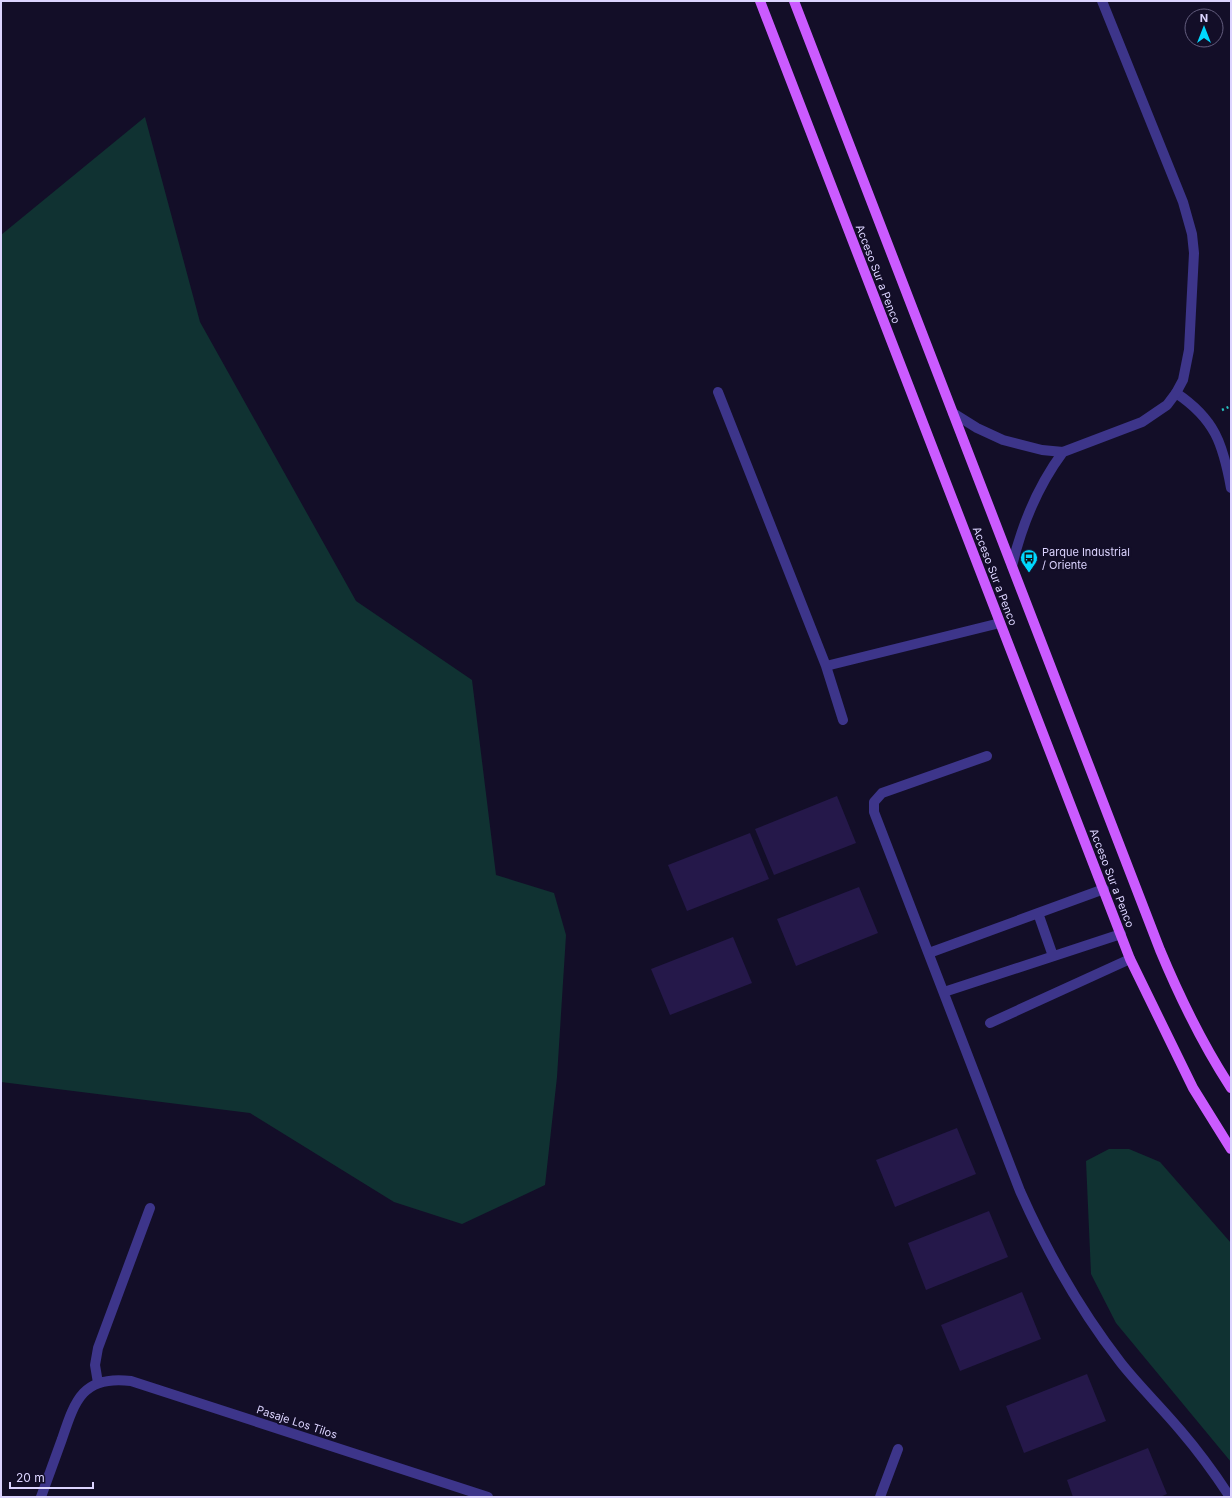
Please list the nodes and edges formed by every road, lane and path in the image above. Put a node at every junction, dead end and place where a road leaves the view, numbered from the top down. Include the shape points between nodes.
1 (760, 1) edge
2 (794, 1) edge
3 (1102, 1) edge
4 (718, 392) dead end
5 (1176, 393) junction
6 (953, 413) junction
7 (1063, 452) junction
8 (1231, 488) edge
9 (1012, 566) junction
10 (1000, 623) junction
11 (826, 666) junction
12 (843, 720) dead end
13 (987, 756) dead end
14 (1104, 889) junction
15 (1038, 913) junction
16 (1121, 934) junction
17 (928, 954) junction
18 (1053, 956) junction
19 (1130, 959) junction
20 (944, 992) junction
21 (990, 1023) dead end
22 (1231, 1088) edge
23 (1231, 1150) edge
24 (150, 1208) dead end
25 (98, 1383) junction
26 (898, 1449) dead end
27 (463, 1493) edge
28 (41, 1497) edge
29 (488, 1497) edge
30 (880, 1497) edge
31 (1230, 1497) edge

1 - 10 main road, Acceso Sur a Penco
2 - 6 main road, Acceso Sur a Penco
3 - 5 street via 1183,202 1192,234 1195,274 1189,350 1185,372
4 - 11 street
5 - 7 street via 1167,405 1142,422
5 - 8 street via 1192,404 1215,432 1223,448
6 - 7 street via 1003,440 1042,450
6 - 9 main road, Acceso Sur a Penco
7 - 9 street via 1038,490 1027,514
9 - 22 main road, Acceso Sur a Penco via 1160,950 1201,1037
10 - 11 street
10 - 14 main road, Acceso Sur a Penco
11 - 12 street
13 - 17 street via 882,793 874,802 874,812
14 - 15 street
14 - 16 main road, Acceso Sur a Penco
15 - 17 street
15 - 18 street
16 - 18 street
16 - 19 main road, Acceso Sur a Penco
17 - 20 street
18 - 20 street
19 - 21 street
19 - 23 main road, Acceso Sur a Penco via 1190,1081
20 - 31 street via 1020,1191 1054,1262 1109,1347 1181,1431
24 - 25 street via 98,1348 95,1365
25 - 27 street, Pasaje Los Tilos via 114,1380 131,1381
25 - 28 street via 83,1393 73,1407
26 - 30 street
27 - 29 street, Pasaje Los Tilos

